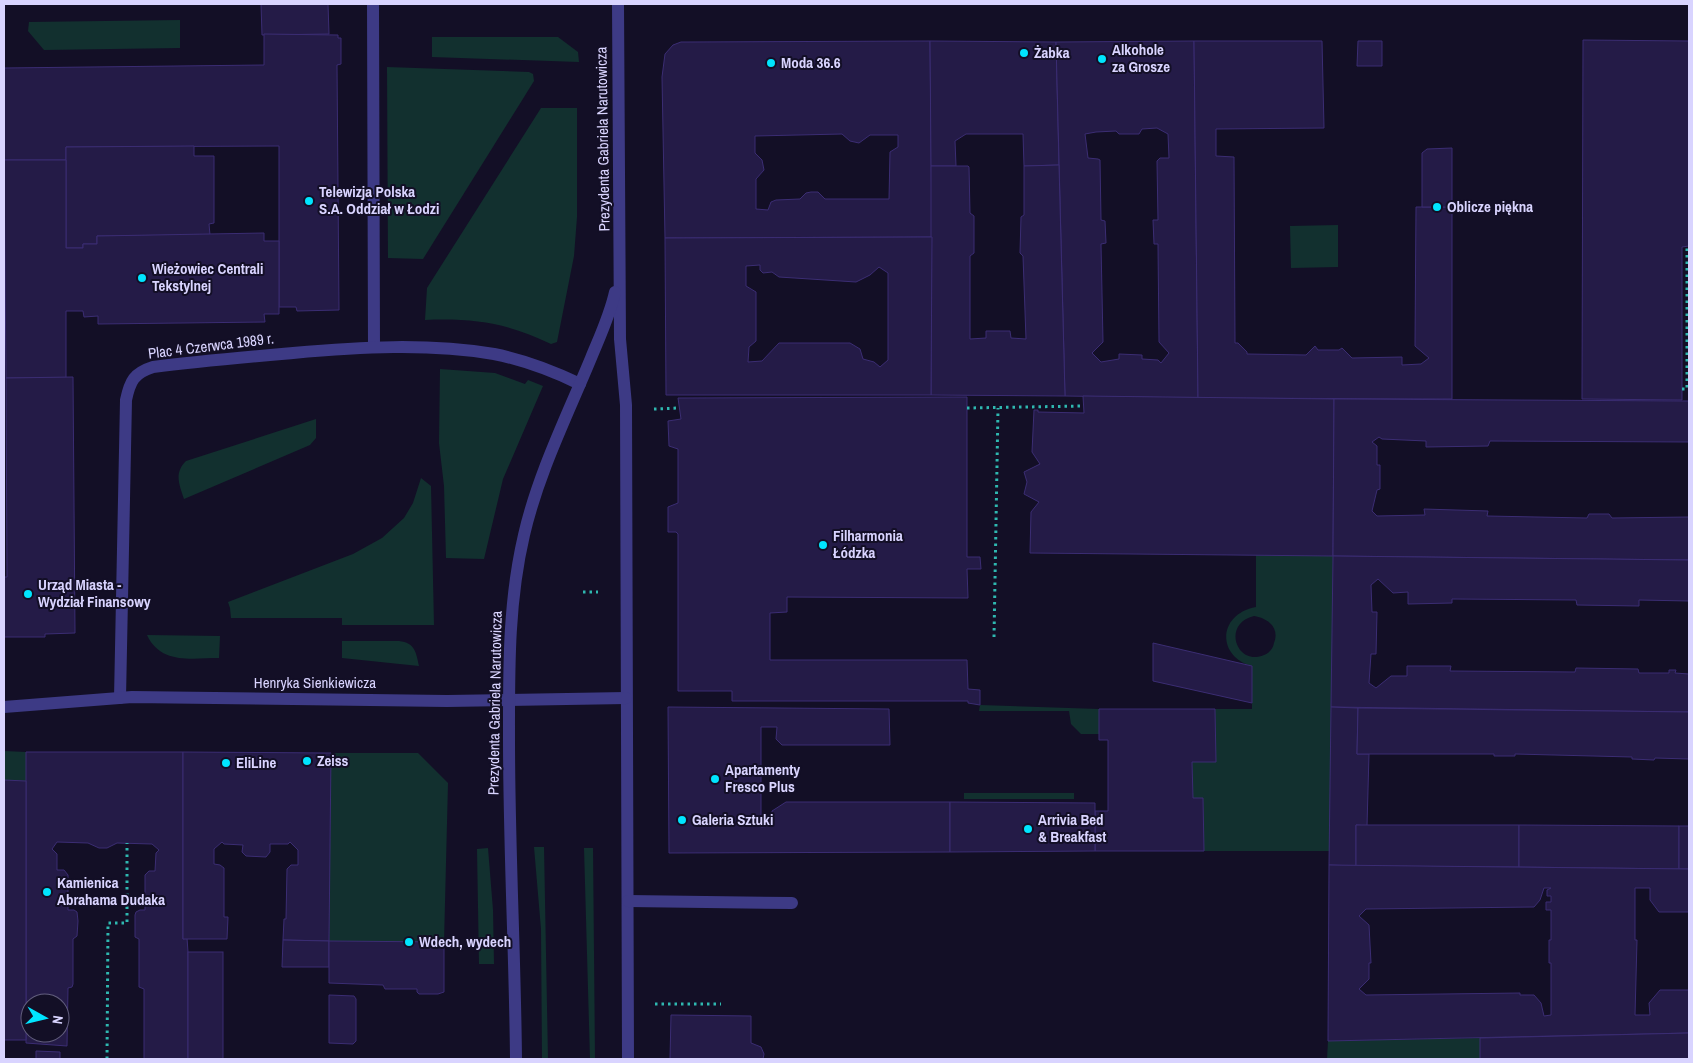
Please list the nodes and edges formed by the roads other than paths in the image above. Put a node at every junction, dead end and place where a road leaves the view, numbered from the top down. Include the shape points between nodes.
1 (373, 4) edge
2 (618, 4) edge
3 (619, 274) junction
4 (374, 347) junction
5 (580, 384) junction
6 (120, 698) junction
7 (626, 698) junction
8 (509, 700) junction
9 (4, 707) edge
10 (628, 901) junction
11 (792, 903) dead end
12 (516, 1059) edge
13 (628, 1059) edge

1 - 4 street
2 - 3 street, Prezydenta Gabriela Narutowicza
3 - 5 street, Prezydenta Gabriela Narutowicza via 605,323
3 - 7 street, Prezydenta Gabriela Narutowicza via 626,405
4 - 5 street, Plac 4 Czerwca 1989 r. via 495,355
4 - 6 street, Plac 4 Czerwca 1989 r. via 153,367 132,380 126,400
5 - 8 street, Prezydenta Gabriela Narutowicza via 542,476 524,535 512,609
6 - 8 street, Henryka Sienkiewicza
6 - 9 street, Henryka Sienkiewicza
7 - 8 street, Henryka Sienkiewicza
7 - 10 street, Prezydenta Gabriela Narutowicza
8 - 12 street, Prezydenta Gabriela Narutowicza
10 - 11 street
10 - 13 street, Prezydenta Gabriela Narutowicza

